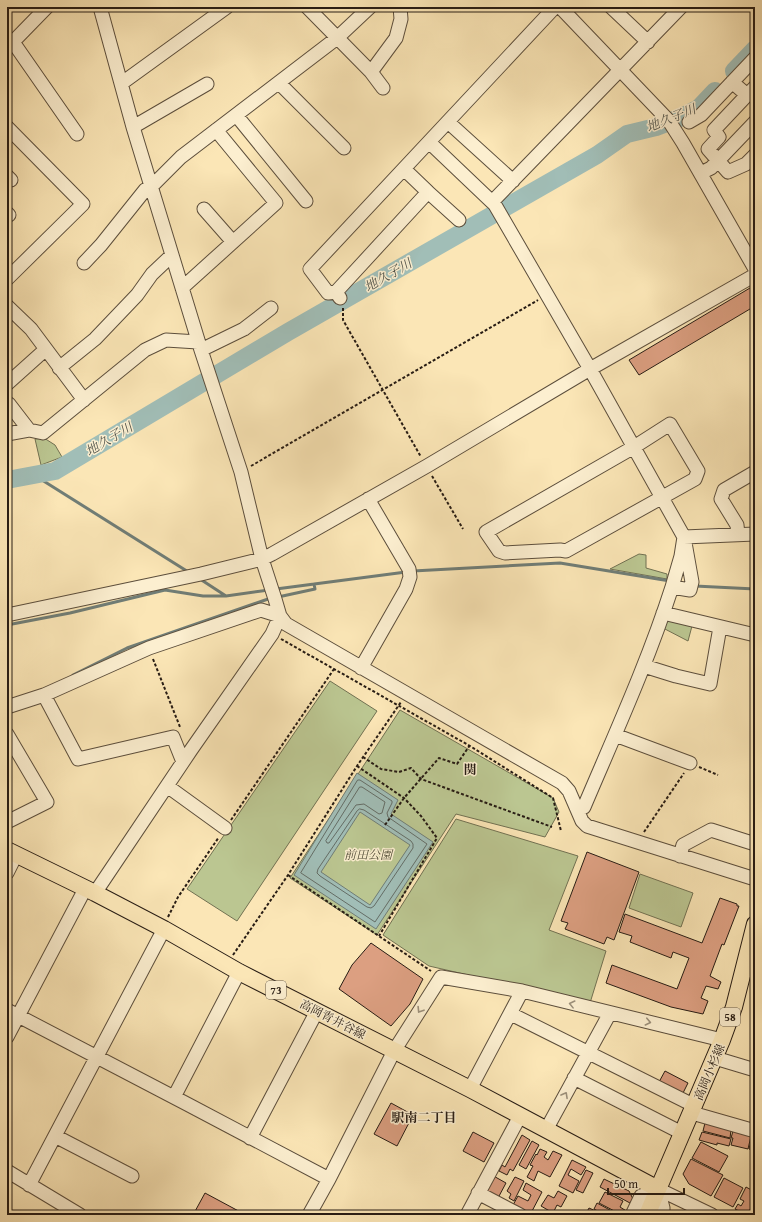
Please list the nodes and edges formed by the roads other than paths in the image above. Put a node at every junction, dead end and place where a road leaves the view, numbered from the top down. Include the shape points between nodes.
1 (47, 7) edge
2 (100, 7) edge
3 (227, 7) edge
4 (307, 7) edge
5 (370, 7) edge
6 (400, 7) edge
7 (555, 7) edge
8 (560, 7) edge
9 (611, 7) edge
10 (681, 7) edge
11 (337, 38) junction
12 (648, 42) junction
13 (10, 45) edge
14 (755, 58) edge
15 (620, 70) junction
16 (371, 72) junction
17 (732, 82) junction
18 (122, 83) junction
19 (279, 83) junction
20 (207, 84) dead end
21 (383, 88) dead end
22 (752, 92) edge
23 (236, 115) junction
24 (448, 122) junction
25 (689, 122) dead end
26 (755, 122) edge
27 (7, 127) edge
28 (133, 127) junction
29 (216, 130) junction
30 (77, 134) dead end
31 (429, 142) junction
32 (344, 148) dead end
33 (755, 155) edge
34 (718, 161) junction
35 (404, 169) junction
36 (701, 173) junction
37 (513, 181) junction
38 (152, 186) junction
39 (428, 192) junction
40 (306, 201) dead end
41 (496, 208) junction
42 (204, 209) dead end
43 (459, 220) dead end
44 (233, 242) junction
45 (172, 254) junction
46 (84, 263) dead end
47 (755, 268) edge
48 (755, 275) edge
49 (7, 279) edge
50 (182, 288) junction
51 (7, 306) edge
52 (271, 308) dead end
53 (200, 346) junction
54 (46, 350) junction
55 (59, 368) junction
56 (590, 369) junction
57 (7, 384) edge
58 (84, 400) junction
59 (7, 403) edge
60 (29, 430) junction
61 (7, 434) edge
62 (634, 447) junction
63 (755, 472) edge
64 (663, 498) junction
65 (368, 499) junction
66 (755, 534) edge
67 (738, 535) junction
68 (684, 537) junction
69 (262, 559) junction
70 (673, 583) junction
71 (663, 614) junction
72 (7, 615) edge
73 (280, 616) junction
74 (720, 627) junction
75 (755, 635) edge
76 (644, 666) junction
77 (361, 668) junction
78 (44, 695) junction
79 (7, 707) edge
80 (7, 734) edge
81 (615, 735) junction
82 (183, 762) junction
83 (690, 763) road end
84 (167, 786) junction
85 (576, 808) junction
86 (7, 822) edge
87 (225, 828) road end
88 (755, 844) edge
89 (12, 853) edge
90 (680, 856) junction
91 (7, 873) edge
92 (755, 879) edge
93 (90, 891) junction
94 (166, 924) junction
95 (755, 924) edge
96 (233, 969) junction
97 (750, 970) edge
98 (522, 992) junction
99 (317, 1011) junction
100 (12, 1013) edge
101 (610, 1013) junction
102 (511, 1014) junction
103 (7, 1037) edge
104 (722, 1040) junction
105 (394, 1051) junction
106 (588, 1053) junction
107 (98, 1057) junction
108 (715, 1058) junction
109 (755, 1070) edge
110 (574, 1078) junction
111 (470, 1089) junction
112 (174, 1097) junction
113 (693, 1110) junction
114 (520, 1116) junction
115 (546, 1130) junction
116 (755, 1131) edge
117 (682, 1133) junction
118 (55, 1136) junction
119 (250, 1138) junction
120 (7, 1171) edge
121 (132, 1176) dead end
122 (329, 1179) junction
123 (29, 1185) junction
124 (658, 1189) junction
125 (478, 1193) junction
126 (80, 1215) edge
127 (309, 1215) edge
128 (467, 1215) edge
129 (520, 1215) edge
130 (632, 1215) edge
131 (647, 1215) edge
132 (663, 1215) edge
133 (712, 1215) edge

1 - 13 street
2 - 18 street
3 - 18 street
4 - 11 street
5 - 11 street
6 - 16 street via 401,19 396,38
7 - 24 street
8 - 15 street
9 - 12 street
10 - 12 street
11 - 16 street
11 - 19 street
12 - 15 street
13 - 30 street
14 - 17 street
15 - 36 street via 668,121
15 - 37 street
16 - 21 street
17 - 22 street
17 - 25 street via 701,115
18 - 28 street
19 - 23 street
19 - 32 street
20 - 28 street
22 - 34 street via 714,130 720,137 708,149
23 - 29 street
23 - 40 street
24 - 31 street
24 - 37 street
26 - 34 street
27 - 49 street via 83,204
28 - 38 street
29 - 38 street via 181,157
29 - 44 street via 276,203
31 - 35 street
31 - 41 street
33 - 34 street via 746,164 728,172
34 - 36 street
35 - 39 street
35 - 39 street via 310,269 328,292 340,298
36 - 47 street
37 - 41 street
38 - 45 street
38 - 46 street via 145,190
39 - 43 street
41 - 56 street
42 - 44 street
44 - 50 street
45 - 50 street
45 - 55 street via 96,339
48 - 56 street
50 - 53 street
51 - 54 street via 31,329
52 - 53 street via 244,329
53 - 58 street via 166,340 145,350
53 - 69 street via 241,472
54 - 55 street
54 - 57 street
55 - 58 street
56 - 62 street
56 - 65 street
58 - 60 street via 43,433
59 - 60 street
60 - 61 street
62 - 64 street
62 - 64 street via 670,424 698,471 695,479
62 - 64 street via 486,532 499,551 505,553 566,551
63 - 67 street via 724,490 721,498 737,525
64 - 68 street
65 - 69 street
65 - 77 street via 410,573 406,589
66 - 67 street
67 - 68 street
68 - 70 street
68 - 70 street via 690,590
69 - 72 street
69 - 73 street
70 - 71 street
71 - 74 street
71 - 76 street
73 - 77 street via 286,624
73 - 78 street via 261,610 149,648
73 - 82 street via 272,634
74 - 75 street
74 - 76 street via 710,684
76 - 81 street
77 - 85 street via 562,783 570,791
78 - 79 street
78 - 82 street via 78,760 173,737
80 - 86 street via 47,802
81 - 83 street
81 - 85 street via 584,806
82 - 84 street
84 - 87 street
84 - 93 street
85 - 90 street via 587,826
88 - 90 street via 711,830 683,845
89 - 91 street
89 - 93 main road, 高岡青井谷線 / 73
90 - 92 street
93 - 94 main road, 高岡青井谷線 / 73
93 - 100 street
94 - 96 main road, 高岡青井谷線 / 73
94 - 107 street
95 - 97 main road, 高岡小杉線 / 58
96 - 99 main road, 高岡青井谷線 / 73
96 - 112 street
97 - 104 main road, 高岡小杉線 / 58
101 -> 98 street
98 - 102 street
98 -> 105 street via 441,977
99 - 105 main road, 高岡青井谷線 / 73
99 - 119 street
100 - 103 street
100 - 107 street
101 -> 104 street
101 - 106 street
102 - 106 street
102 - 111 street
104 - 108 main road, 高岡小杉線 / 58
105 - 111 main road, 高岡青井谷線 / 73
105 - 122 street
106 - 110 street
106 - 113 street
107 - 112 street
107 - 118 street
108 - 109 street
108 - 113 main road, 高岡小杉線 / 58
115 -> 110 street
110 - 117 street
111 - 114 main road, 高岡青井谷線 / 73
112 - 119 street
113 - 116 street
113 - 117 main road, 高岡小杉線 / 58
114 - 115 main road, 高岡青井谷線 / 73
114 - 125 street
115 - 124 main road, 高岡青井谷線 / 73
117 - 124 main road, 高岡小杉線 / 58
118 - 121 street
118 - 123 street
119 - 122 street
120 - 123 street
122 - 127 street
123 - 126 street
124 - 130 street via 641,1196
124 - 131 main road, 高岡小杉線 / 58
124 - 132 street
124 - 133 street
125 - 128 street
125 - 129 street

